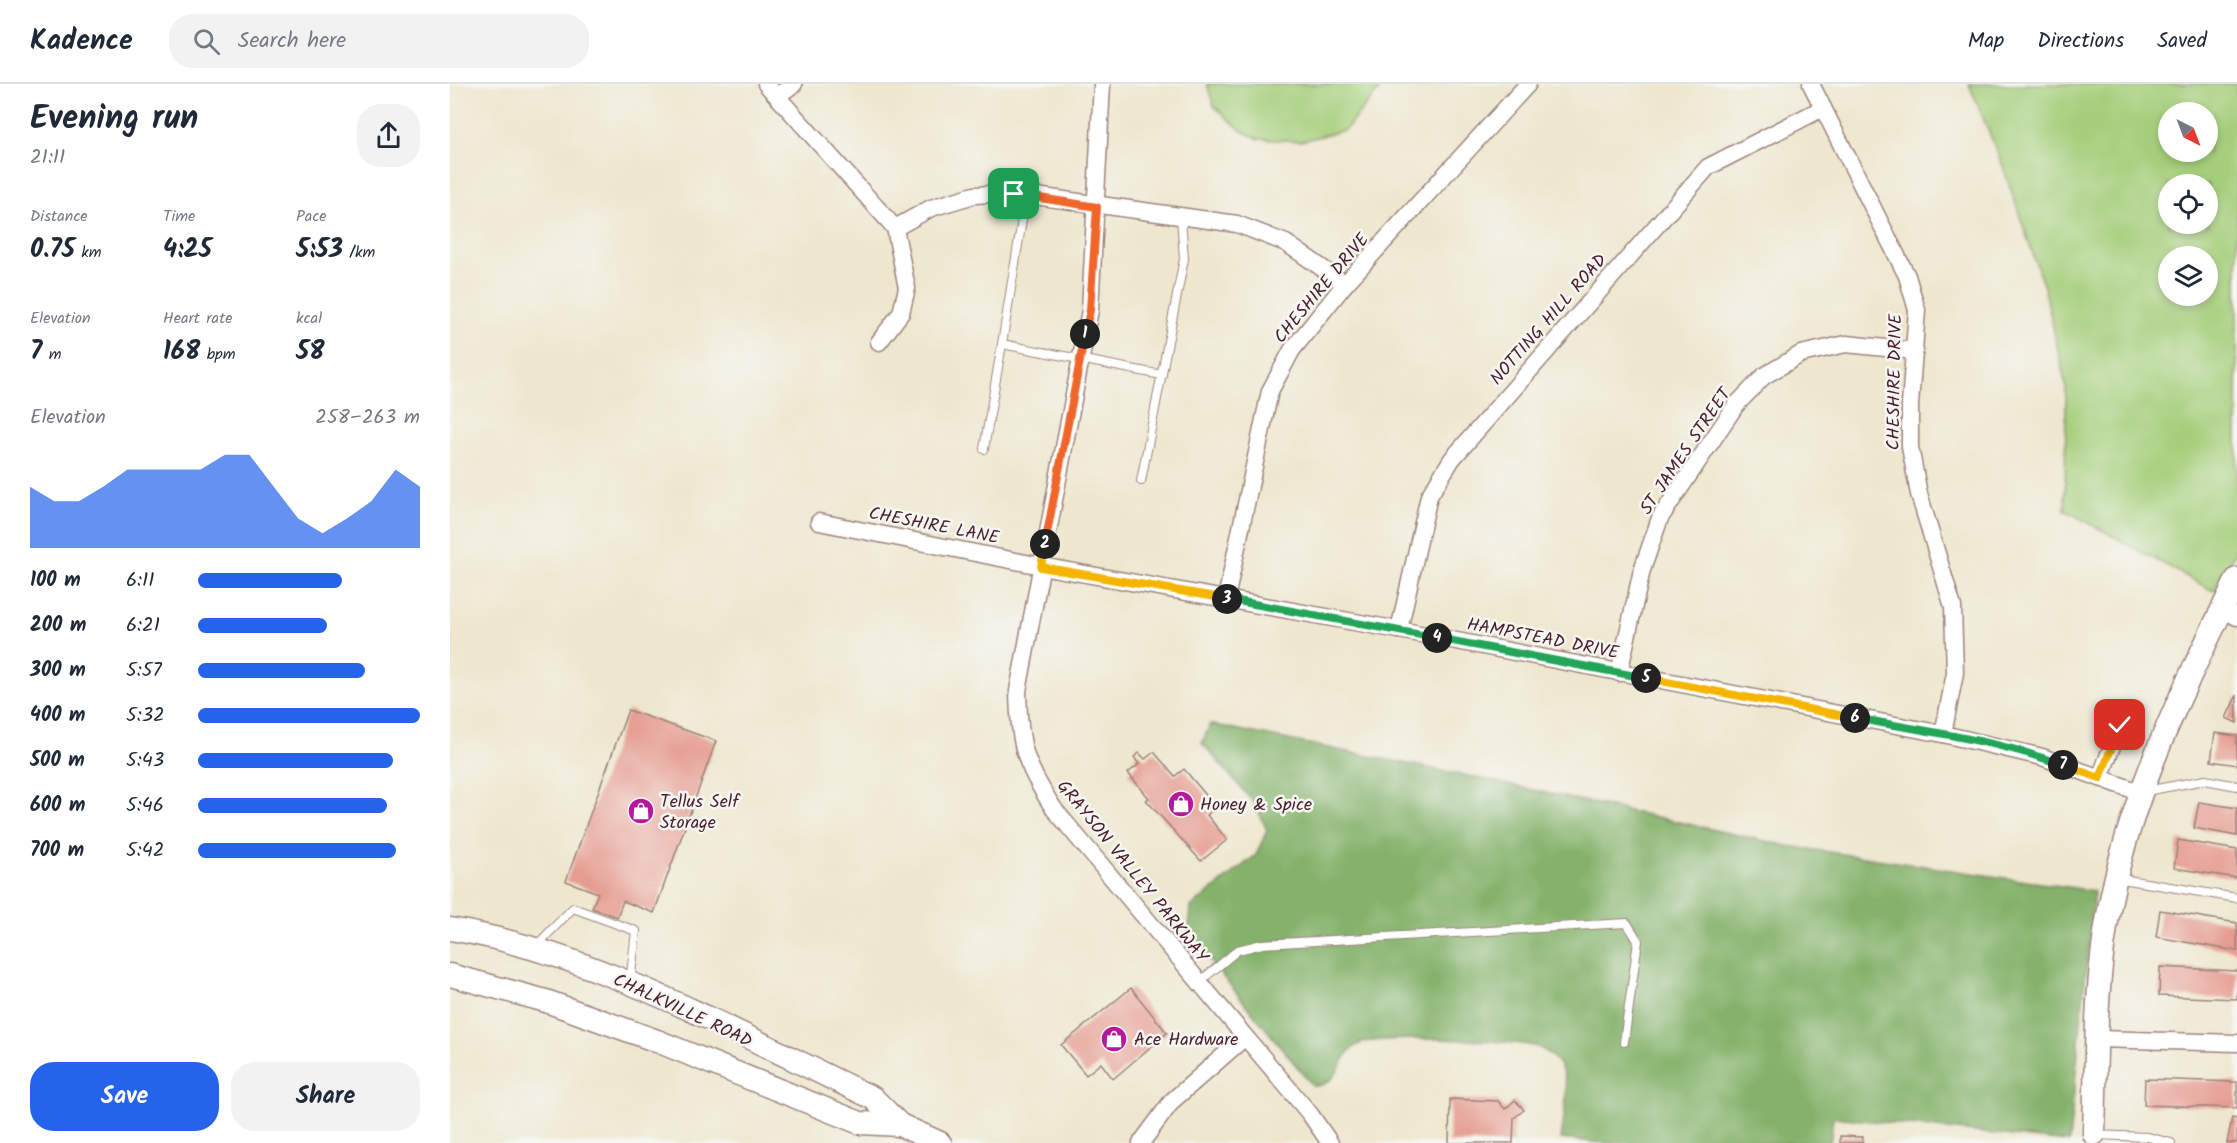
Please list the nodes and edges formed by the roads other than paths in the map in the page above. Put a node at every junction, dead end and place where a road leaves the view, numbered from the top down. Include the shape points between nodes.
1 (794, 84) edge
2 (1102, 84) edge
3 (1528, 84) edge
4 (1811, 84) edge
5 (771, 90) edge
6 (1823, 108) junction
7 (1026, 195) junction
8 (1097, 207) junction
9 (1181, 217) junction
10 (895, 228) junction
11 (1345, 284) junction
12 (879, 342) dead end
13 (1002, 344) junction
14 (1915, 351) junction
15 (1080, 360) junction
16 (1162, 375) junction
17 (984, 449) dead end
18 (1141, 481) dead end
19 (819, 522) dead end
20 (1041, 567) junction
21 (2237, 579) edge
22 (1226, 599) junction
23 (2229, 613) edge
24 (1399, 630) junction
25 (1619, 673) junction
26 (2120, 725) dead end
27 (1943, 734) junction
28 (2100, 778) junction
29 (2237, 786) edge
30 (2139, 792) junction
31 (2116, 878) junction
32 (2237, 898) edge
33 (450, 929) edge
34 (533, 949) junction
35 (450, 975) edge
36 (1199, 982) junction
37 (630, 984) junction
38 (1245, 1037) junction
39 (2098, 1039) junction
40 (1624, 1042) dead end
41 (2237, 1043) edge
42 (900, 1125) junction
43 (2093, 1139) edge
44 (940, 1143) edge
45 (1141, 1143) edge
46 (1330, 1143) edge
47 (2171, 1143) edge

1 - 5 street
2 - 8 street, GRAYSON VALLEY PARKWAY
3 - 11 street, CHESHIRE DRIVE
4 - 6 street, CHESHIRE DRIVE
5 - 10 street
6 - 14 street, CHESHIRE DRIVE via 1907,276 1917,310
6 - 24 street, NOTTING HILL ROAD via 1708,167 1452,459 1429,496
7 - 8 street
7 - 10 street via 974,195 931,208
7 - 13 lane
8 - 9 street
8 - 15 street, GRAYSON VALLEY PARKWAY via 1090,310
9 - 11 street via 1237,224 1286,243
9 - 16 lane via 1184,260
10 - 12 street via 907,288 901,313
11 - 22 street, CHESHIRE DRIVE via 1292,350 1270,391
13 - 15 lane
13 - 17 lane
14 - 25 street, ST JAMES STREET via 1846,344 1801,354 1764,376 1736,405 1660,518 1642,570
14 - 27 street, CHESHIRE DRIVE via 1910,447 1919,494 1953,607 1955,673
15 - 16 lane
15 - 20 street, GRAYSON VALLEY PARKWAY
16 - 18 lane
19 - 20 street, CHESHIRE LANE
20 - 22 street, HAMPSTEAD DRIVE
20 - 36 street, GRAYSON VALLEY PARKWAY via 1018,691 1018,727 1026,761 1054,809
21 - 23 main road
22 - 24 street, HAMPSTEAD DRIVE
23 - 30 main road via 2175,706
24 - 25 street, HAMPSTEAD DRIVE
25 - 27 street, HAMPSTEAD DRIVE
26 - 28 street
27 - 28 street, HAMPSTEAD DRIVE via 2042,757
28 - 30 street, HAMPSTEAD DRIVE
29 - 30 lane via 2205,780
30 - 31 main road
31 - 32 lane
31 - 39 main road via 2103,947
33 - 34 main road, CHALKVILLE ROAD
34 - 37 main road, CHALKVILLE ROAD
34 - 37 lane via 573,908 636,931
35 - 42 main road, CHALKVILLE ROAD via 557,1005 657,1041 860,1123
36 - 38 street, GRAYSON VALLEY PARKWAY
36 - 40 lane via 1238,950 1262,944 1627,924 1638,941
37 - 42 main road, CHALKVILLE ROAD via 873,1098
38 - 45 street via 1172,1101
38 - 46 street, GRAYSON VALLEY PARKWAY
39 - 41 street
39 - 43 main road
42 - 44 main road, CHALKVILLE ROAD
43 - 47 lane via 2148,1137

